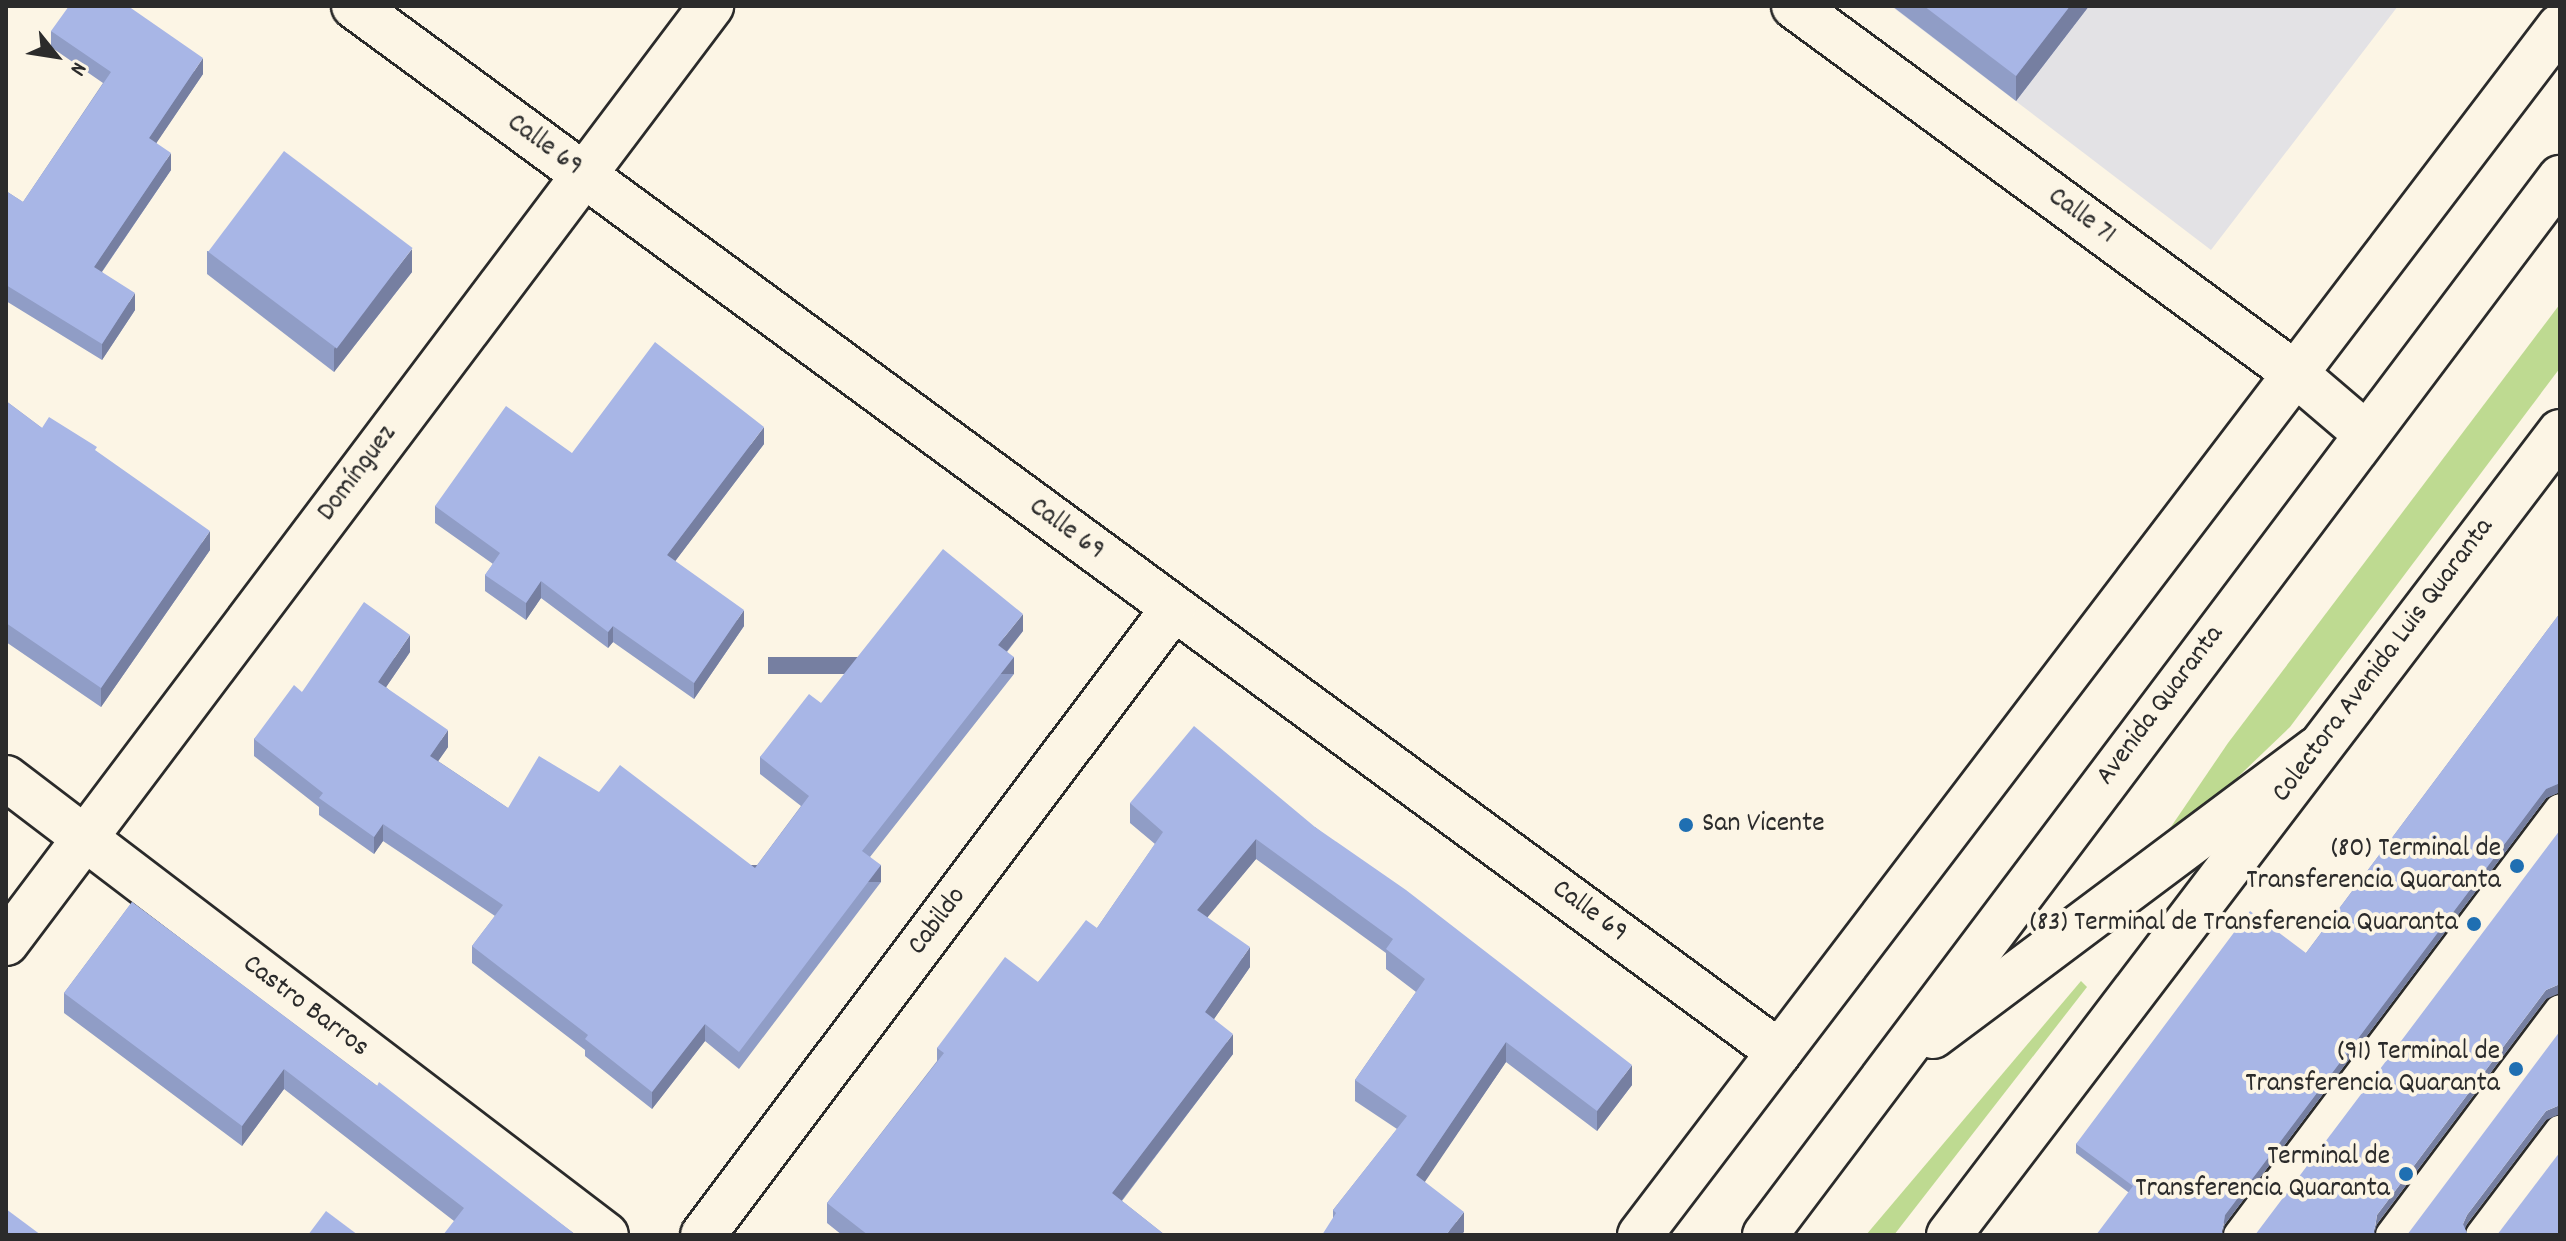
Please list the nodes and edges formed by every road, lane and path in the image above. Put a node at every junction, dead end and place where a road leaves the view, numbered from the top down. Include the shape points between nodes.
1 (354, 6) edge
2 (711, 6) edge
3 (1794, 6) edge
4 (2560, 26) edge
5 (583, 175) junction
6 (2560, 178) edge
7 (2297, 375) junction
8 (2560, 432) edge
9 (2365, 433) junction
10 (1173, 609) junction
11 (2316, 749) junction
12 (6, 778) edge
13 (2560, 809) edge
14 (84, 840) junction
15 (6, 943) edge
16 (2560, 1010) edge
17 (1779, 1052) junction
18 (1893, 1066) junction
19 (2560, 1131) edge
20 (606, 1235) edge
21 (703, 1235) edge
22 (1640, 1235) edge
23 (1765, 1235) edge
24 (1949, 1235) edge
25 (2239, 1235) edge
26 (2391, 1235) edge
27 (2481, 1235) edge

1 - 5 main road, Calle 69
2 - 5 main road, Domínguez
3 - 7 main road, Calle 71
4 - 7 main road
5 - 10 main road, Calle 69
5 - 14 main road, Domínguez
6 - 9 main road, Avenida Quaranta
7 - 9 main road, Calle 71
7 - 17 main road
8 - 11 main road, Colectora Avenida Luis Quaranta
9 - 18 main road, Avenida Quaranta
10 - 17 main road, Calle 69
10 - 21 main road, Cabildo
11 - 18 main road
11 - 24 main road, Colectora Avenida Luis Quaranta
12 - 14 main road, Castro Barros
13 - 25 lane
14 - 15 main road, Domínguez
14 - 20 main road, Castro Barros
16 - 26 lane
17 - 22 main road
18 - 23 main road, Avenida Quaranta
19 - 27 lane

